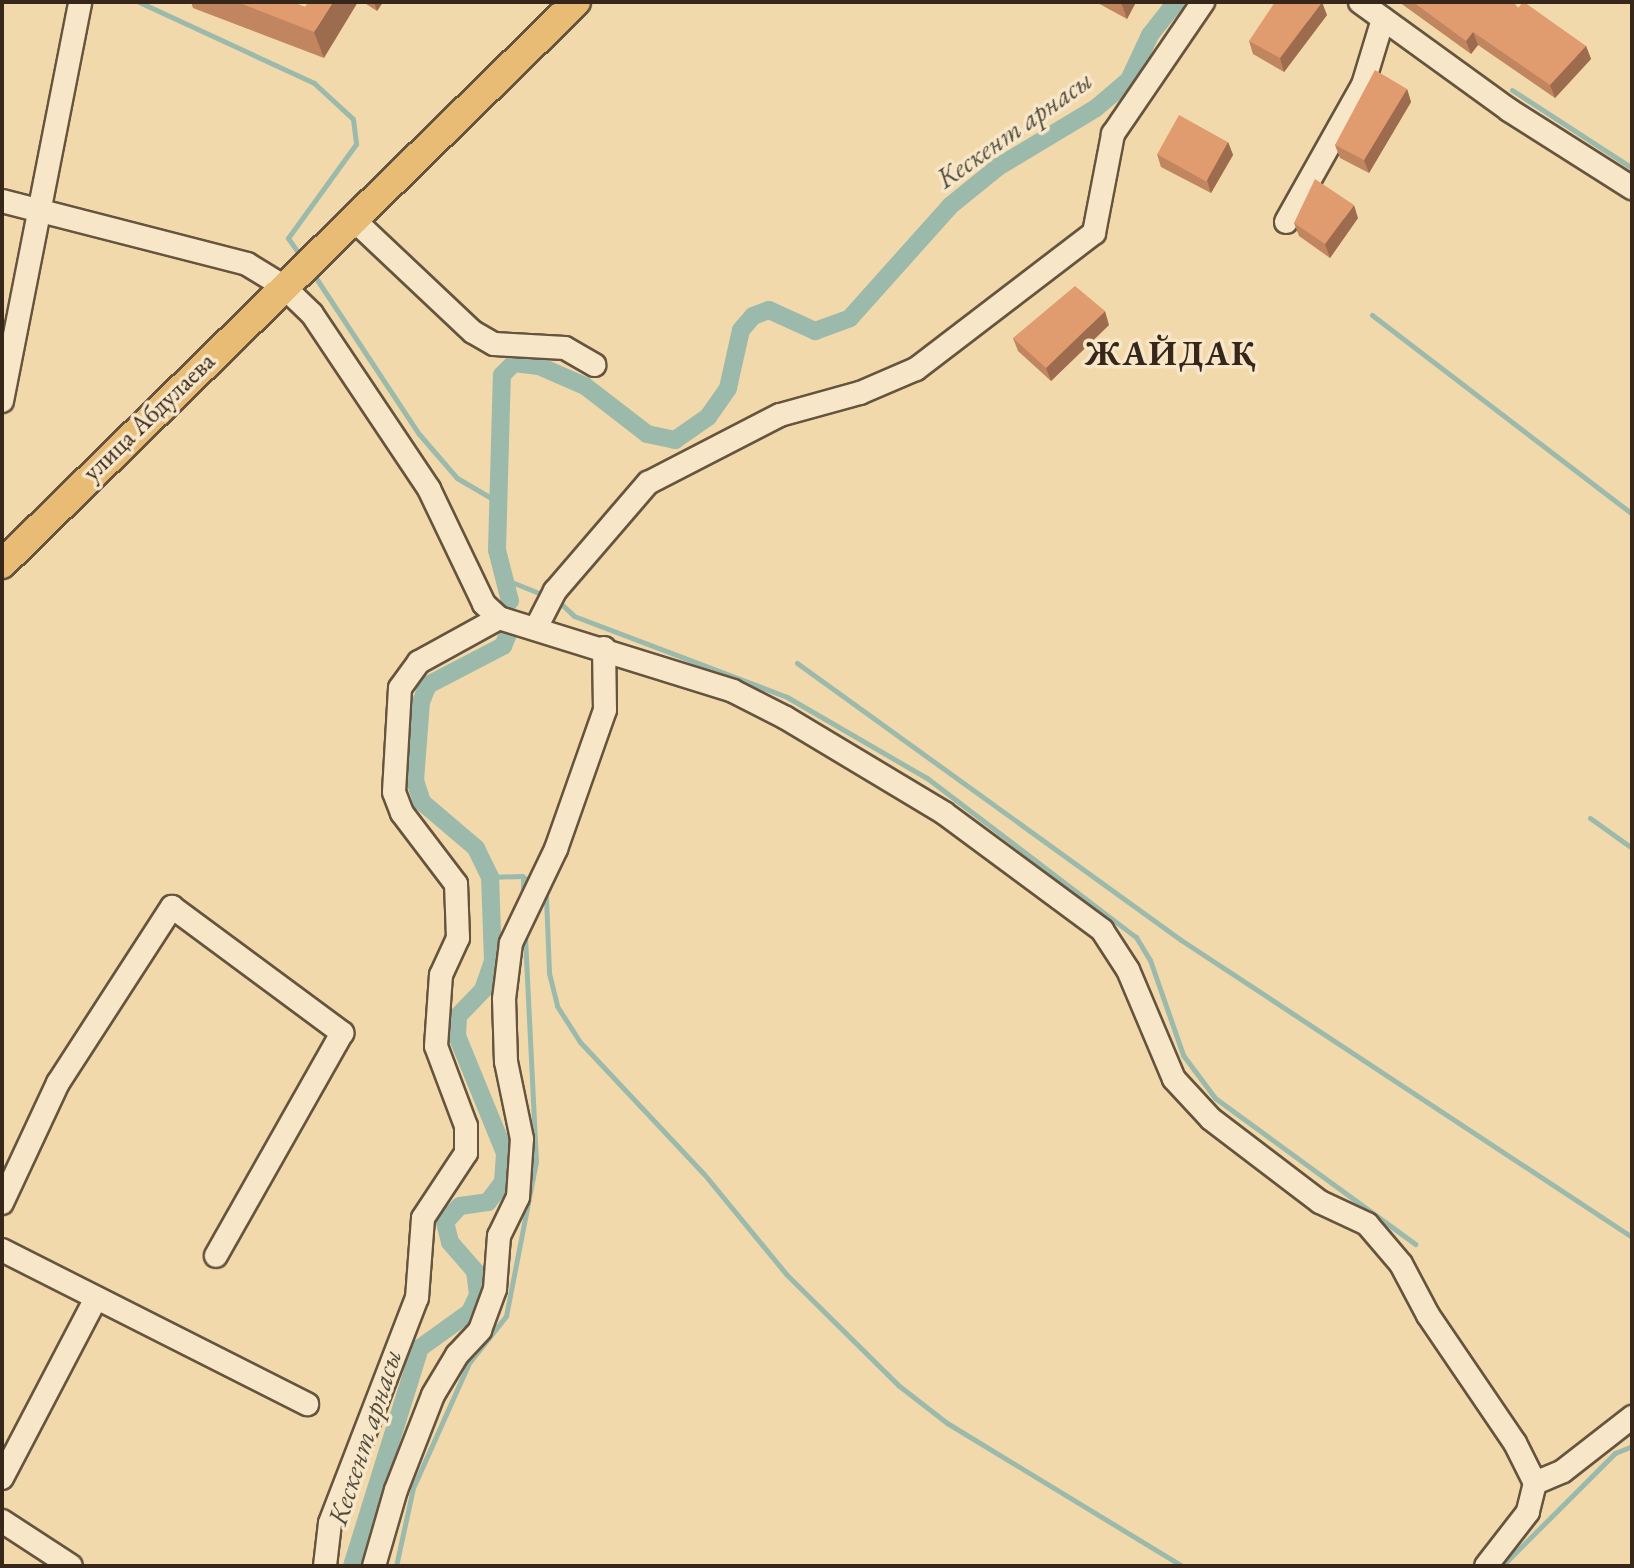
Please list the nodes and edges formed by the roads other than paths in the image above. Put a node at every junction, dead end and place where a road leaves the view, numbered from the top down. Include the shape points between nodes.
1 (80, 2) edge
2 (576, 2) edge
3 (1203, 2) edge
4 (1360, 2) edge
5 (1383, 19) junction
6 (1632, 188) edge
7 (2, 201) edge
8 (39, 211) junction
9 (353, 219) junction
10 (1286, 222) dead end
11 (299, 271) junction
12 (595, 365) dead end
13 (2, 401) edge
14 (2, 564) edge
15 (499, 618) junction
16 (536, 628) junction
17 (604, 648) junction
18 (2, 1203) edge
19 (2, 1250) edge
20 (216, 1256) dead end
21 (96, 1298) junction
22 (307, 1404) dead end
23 (1632, 1417) edge
24 (2, 1478) edge
25 (1535, 1483) junction
26 (4, 1528) edge
27 (71, 1566) edge
28 (325, 1566) edge
29 (374, 1566) edge
30 (1486, 1566) edge

1 - 8 street
2 - 9 main road, улица Абдулаева
3 - 16 street via 1113,134 1094,233 916,369 860,393 780,415 648,483 552,597
4 - 5 street
5 - 6 street via 1509,110
5 - 10 street via 1363,85
7 - 8 street
8 - 11 street via 247,264
8 - 13 street
9 - 11 main road, улица Абдулаева
9 - 12 street via 473,332 494,344 565,348
11 - 14 main road, улица Абдулаева
11 - 15 street via 312,314 429,489 484,604
15 - 16 street
15 - 28 street via 419,662 400,688 394,792 402,813 456,884 458,938 441,975 436,1046 466,1126 466,1153 423,1218 417,1298 330,1523
16 - 17 street
17 - 25 street via 733,691 786,718 944,813 1102,930 1128,970 1174,1079 1211,1119 1320,1202 1367,1224 1401,1264
17 - 29 street via 605,710 556,849 511,943 504,999 506,1062 522,1139 518,1197 499,1236 495,1289 480,1330 433,1395
18 - 20 street via 58,1083 172,907 342,1033
19 - 21 street
21 - 22 street
21 - 24 street
23 - 25 street via 1563,1471
25 - 30 street via 1528,1512
26 - 27 street

